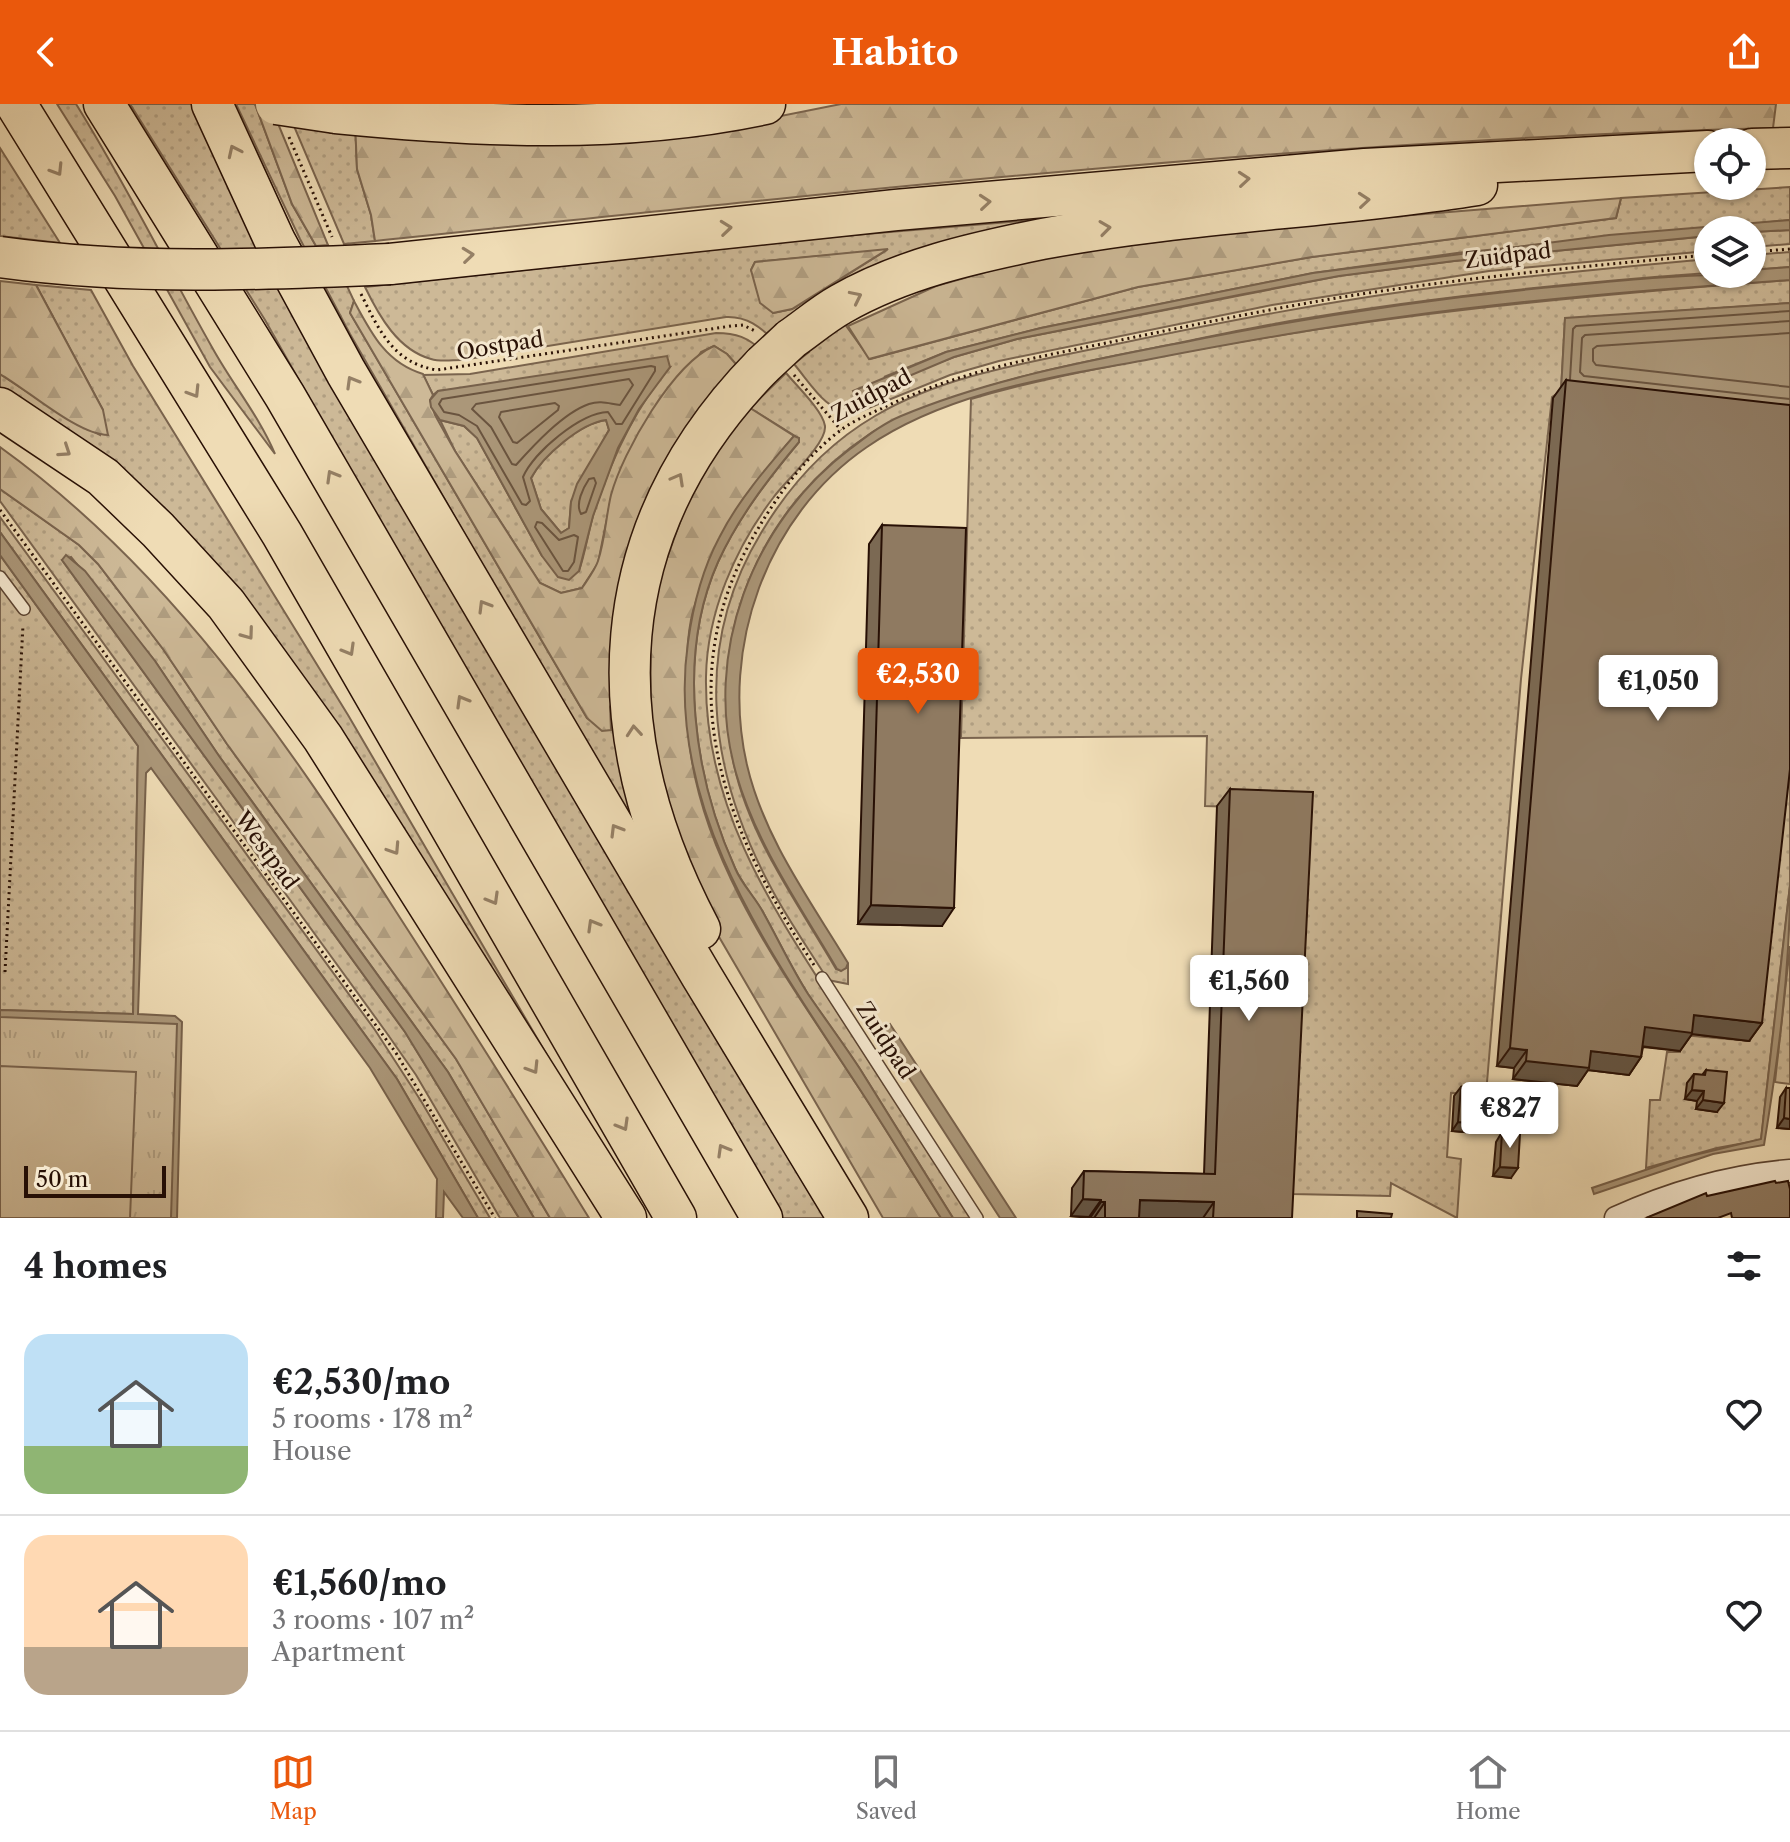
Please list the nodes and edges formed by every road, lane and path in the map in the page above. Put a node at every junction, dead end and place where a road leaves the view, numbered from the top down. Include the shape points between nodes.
1 (16, 104) edge
2 (104, 104) edge
3 (212, 104) edge
4 (765, 104) edge
5 (282, 117) edge
6 (1790, 148) edge
7 (1766, 149) edge
8 (1694, 151) edge
9 (1694, 152) edge
10 (336, 244) dead end
11 (1790, 249) edge
12 (1766, 251) edge
13 (1694, 256) edge
14 (0, 257) edge
15 (356, 283) dead end
16 (776, 353) junction
17 (0, 408) edge
18 (841, 430) junction
19 (0, 510) edge
20 (0, 577) edge
21 (24, 609) joint
22 (5, 972) dead end
23 (822, 978) joint
24 (771, 1089) junction
25 (1790, 1171) edge
26 (495, 1218) edge
27 (626, 1218) edge
28 (676, 1218) edge
29 (762, 1218) edge
30 (848, 1218) edge
31 (977, 1218) edge
32 (1616, 1218) edge

1 -> 28 highway via 282,534
29 -> 2 highway via 285,396
24 -> 3 highway via 346,372 275,241
4 - 5 highway, bridge via 668,119 542,125 336,113
5 - 10 path
6 - 7 highway
14 -> 8 highway, bridge via 132,269 247,271 390,264 896,210 1318,173
16 -> 9 highway via 840,305 954,258 1096,229 1415,195
11 - 12 path
13 - 18 path, Zuidpad via 1402,288 1152,333 952,379
15 - 16 path, Oostpad via 375,323 396,350 419,367 437,370 731,326 751,328
16 - 18 path
24 -> 16 highway via 737,1000 691,913 653,822 637,761 630,639 642,571 673,488 705,431
17 -> 27 highway via 103,477 226,604 323,738
18 - 23 path, Zuidpad via 787,484 748,544 722,607 711,664 718,761 733,813 760,876
19 - 26 path, Westpad via 396,1053
20 - 21 lane
21 - 22 path
23 - 31 lane, Zuidpad
24 - 30 highway
25 - 32 street via 1696,1188

